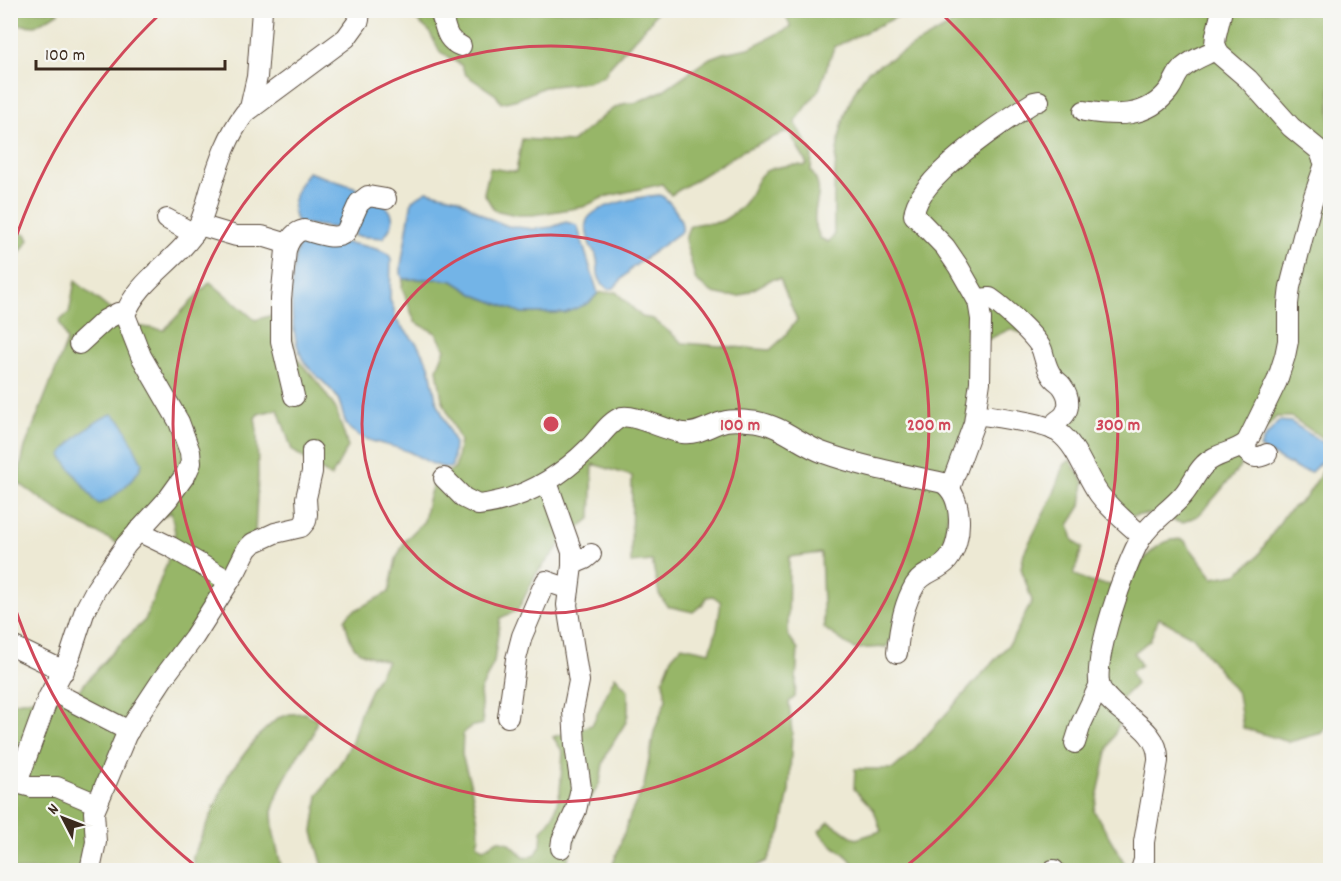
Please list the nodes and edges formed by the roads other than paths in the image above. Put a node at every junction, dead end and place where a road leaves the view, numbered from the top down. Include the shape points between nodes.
1 (262, 10) edge
2 (360, 10) edge
3 (439, 10) edge
4 (1222, 10) edge
5 (461, 46) dead end
6 (1216, 49) junction
7 (1039, 101) dead end
8 (250, 108) junction
9 (1084, 111) dead end
10 (386, 199) dead end
11 (167, 219) dead end
12 (196, 229) junction
13 (288, 244) junction
14 (977, 299) junction
15 (125, 315) junction
16 (79, 344) dead end
17 (294, 396) dead end
18 (976, 414) junction
19 (1054, 430) junction
20 (1241, 447) junction
21 (312, 452) dead end
22 (1267, 454) dead end
23 (444, 478) dead end
24 (546, 482) junction
25 (950, 488) junction
26 (138, 531) junction
27 (1142, 536) junction
28 (591, 554) dead end
29 (573, 564) junction
30 (229, 581) junction
31 (569, 589) junction
32 (10, 645) edge
33 (897, 653) dead end
34 (64, 671) junction
35 (1099, 686) junction
36 (52, 691) junction
37 (508, 717) dead end
38 (129, 731) junction
39 (1075, 743) dead end
40 (97, 804) junction
41 (561, 848) dead end
42 (90, 870) edge
43 (1141, 870) edge

1 - 8 street via 257,77
2 - 8 street via 359,20 346,38
3 - 5 street via 447,37
4 - 6 street
6 - 9 street via 1185,65 1168,90 1142,110 1116,116
6 - 20 street via 1291,127 1319,150 1325,164 1290,287 1288,341 1281,368 1253,431
7 - 14 street via 989,131 926,187 914,208 914,215 945,247
8 - 12 street via 228,142
10 - 13 street via 363,199 342,236 304,230
11 - 12 street
12 - 13 street via 262,236
12 - 15 street via 138,293
13 - 17 street via 280,318 281,341
14 - 18 street via 982,347
14 - 19 street via 990,298 1042,349 1052,376 1068,396 1065,416 1057,421
15 - 16 street via 118,313 105,320
15 - 26 street via 141,356 179,422 191,457 186,474
18 - 19 street
18 - 25 street
19 - 27 street via 1074,451 1108,506
20 - 22 street via 1254,458
20 - 27 street via 1203,465 1183,495
21 - 30 street via 306,521 301,527 275,532 252,543
23 - 24 street via 464,498 478,505 517,496
24 - 25 street via 573,463 619,418 631,416 684,433 695,433 725,421 759,422 832,455
24 - 29 street
25 - 33 street via 956,498 958,524 953,552 942,566 921,577 913,588 905,607
26 - 30 street
26 - 34 street via 91,599
27 - 35 street via 1119,588 1102,643
28 - 29 street
29 - 31 street
30 - 38 street
31 - 37 street via 546,581 542,589 522,636
31 - 41 street via 567,605 579,681 573,711 581,788
32 - 34 street
34 - 36 street
35 - 39 street
35 - 43 street via 1152,737 1158,748
36 - 38 street
36 - 40 street via 17,783 57,787
38 - 40 street
40 - 42 street

